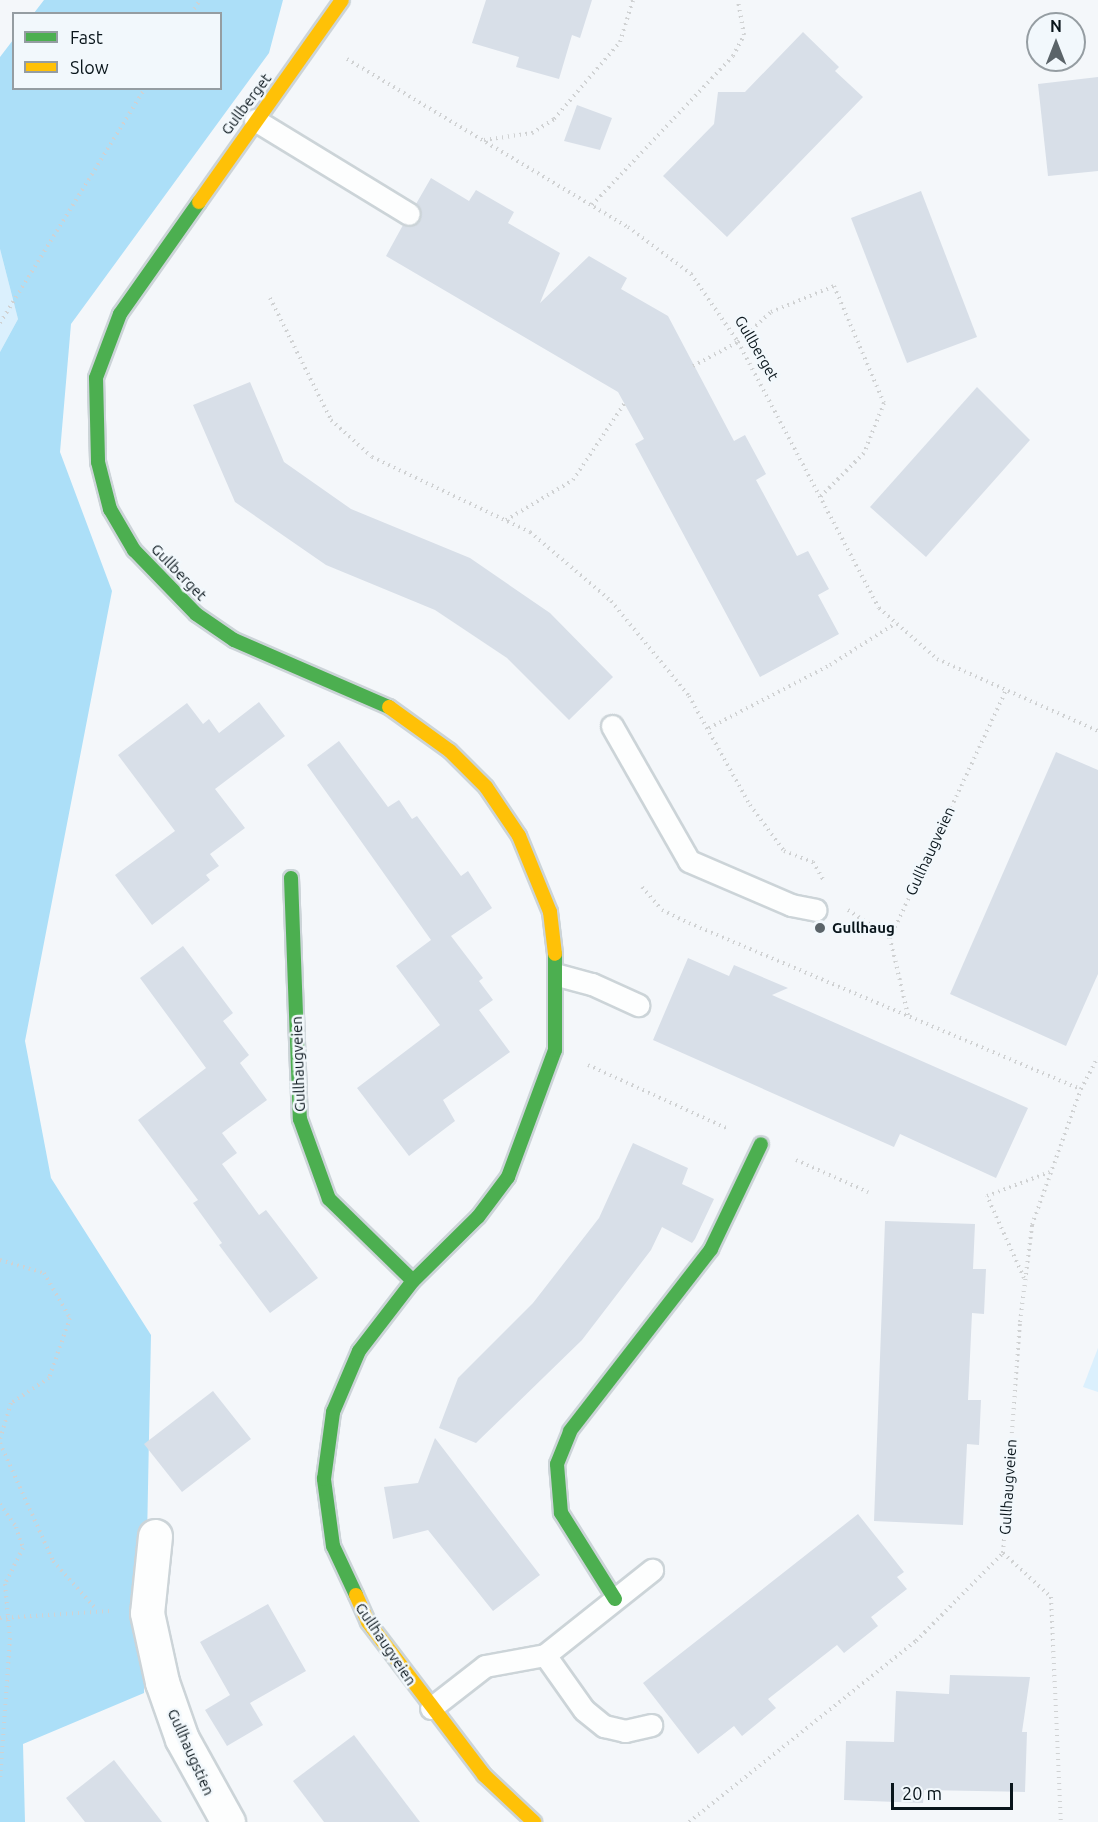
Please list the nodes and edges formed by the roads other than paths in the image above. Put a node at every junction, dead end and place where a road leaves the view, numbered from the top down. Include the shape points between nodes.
1 (342, 0) edge
2 (255, 120) junction
3 (409, 214) dead end
4 (612, 726) dead end
5 (291, 878) dead end
6 (816, 910) dead end
7 (550, 912) joint
8 (558, 975) junction
9 (638, 1005) dead end
10 (761, 1144) road end
11 (413, 1281) junction
12 (155, 1536) dead end
13 (652, 1570) dead end
14 (615, 1599) junction
15 (544, 1655) junction
16 (431, 1708) junction
17 (651, 1725) dead end
18 (228, 1822) edge
19 (534, 1822) edge

1 - 2 street, Gullberget
2 - 3 lane
2 - 7 street, Gullberget via 141,279 104,350 94,413 110,509 134,550 196,614 234,640 377,698 450,751 486,787 519,836
4 - 6 lane via 689,861 791,905
5 - 11 street, Gullhaugveien via 300,1119 329,1199
7 - 8 street, Gullhaugveien
8 - 9 lane via 592,984
8 - 11 street, Gullhaugveien via 555,1050 544,1091 508,1177 478,1217
10 - 14 street via 711,1249 570,1431 557,1464 561,1512
11 - 16 street, Gullhaugveien via 359,1351 341,1385 326,1447 325,1515 333,1546 368,1622
12 - 18 street, Gullhaugstien via 147,1613 162,1682 182,1739
13 - 14 lane
14 - 15 lane
15 - 16 lane via 485,1666
15 - 17 lane via 584,1710 604,1726 625,1731
16 - 19 street, Gullhaugveien via 484,1775

